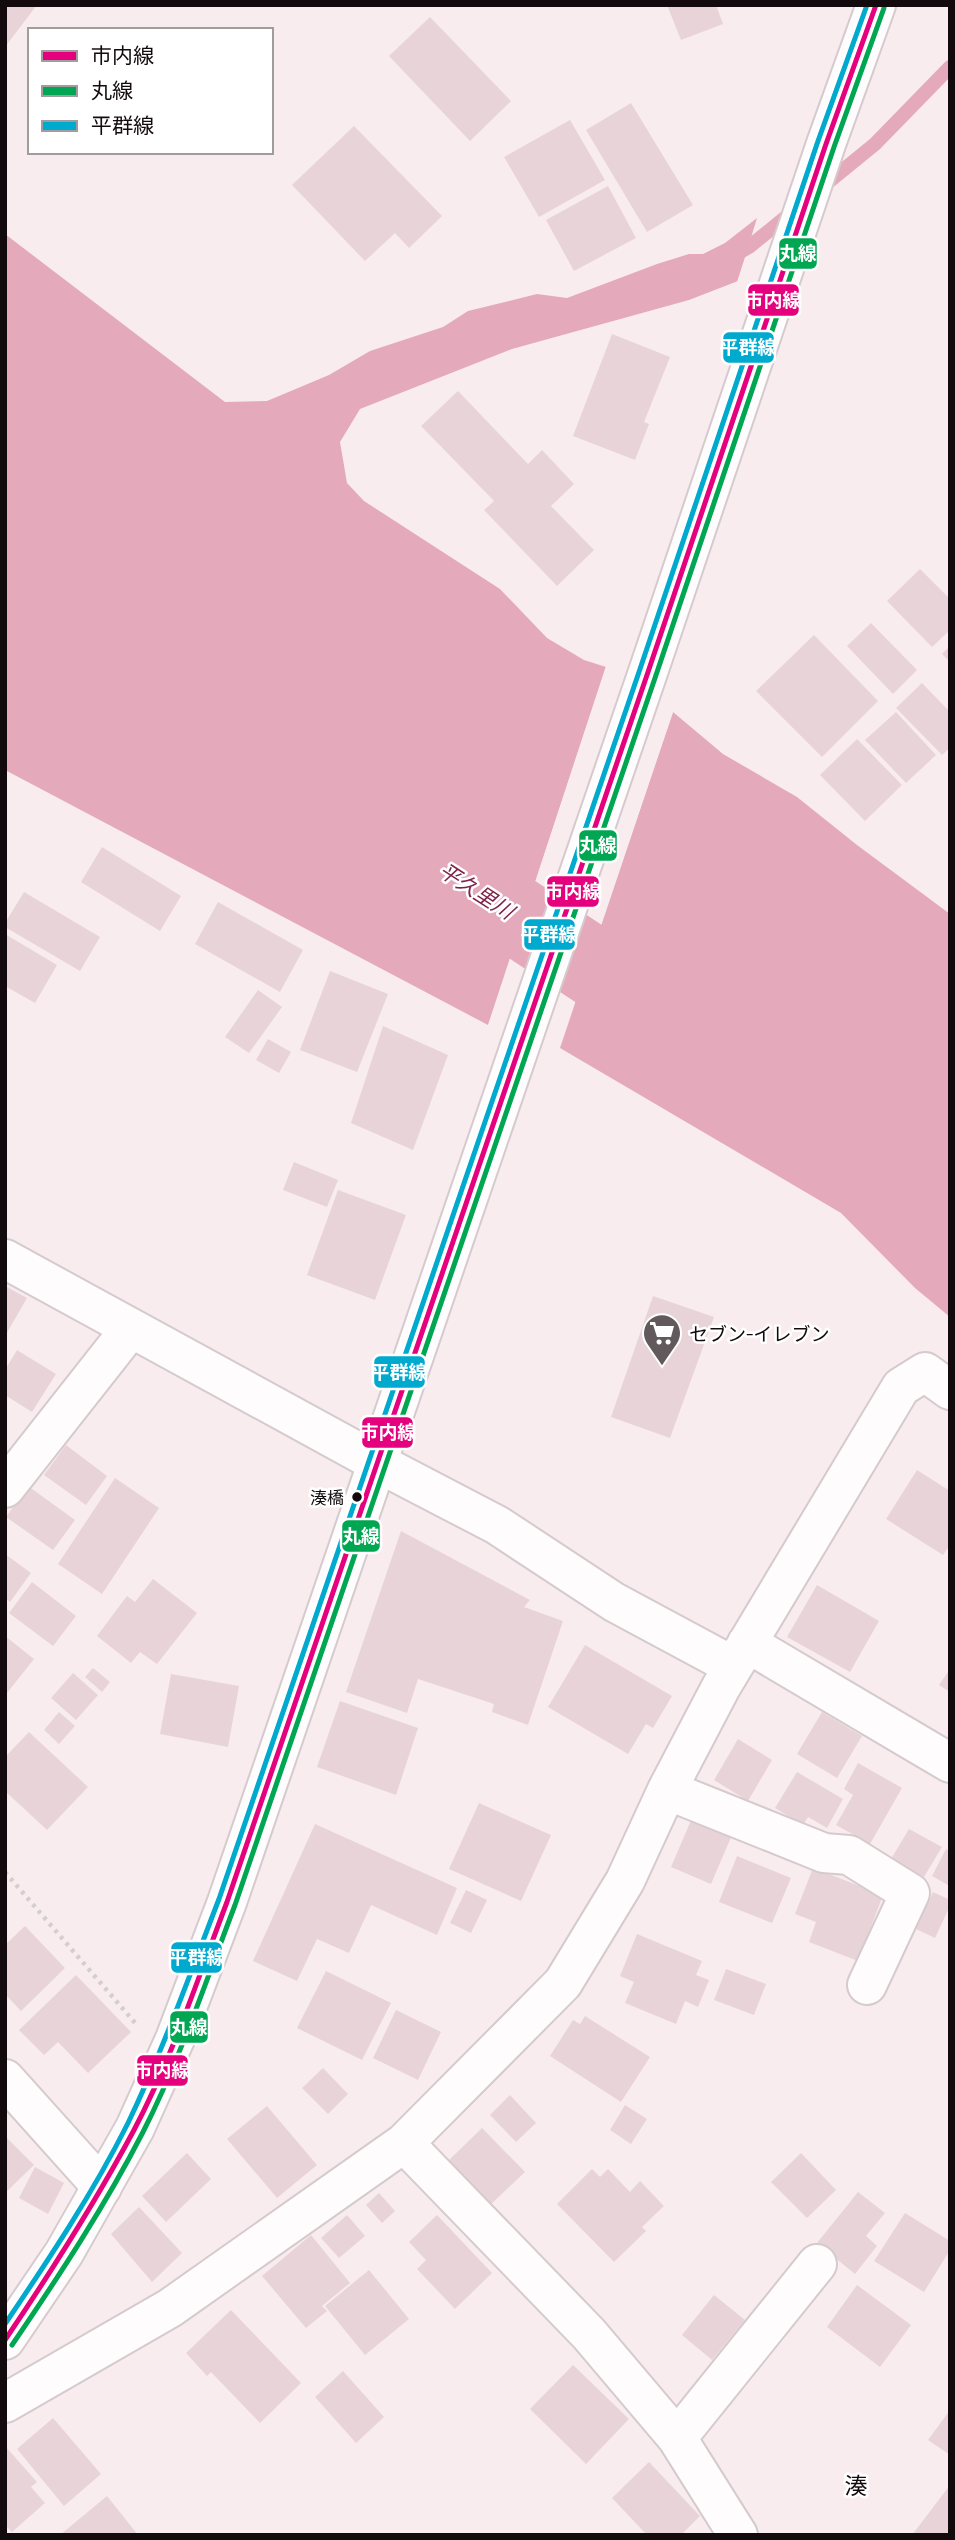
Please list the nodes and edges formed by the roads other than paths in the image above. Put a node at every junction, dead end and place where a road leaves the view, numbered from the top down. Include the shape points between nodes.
1 (876, 5) edge
2 (5, 1259) edge
3 (131, 1328) junction
4 (950, 1390) edge
5 (378, 1463) junction
6 (5, 1488) edge
7 (740, 1654) junction
8 (950, 1763) edge
9 (667, 1790) junction
10 (867, 1985) dead end
11 (5, 2080) edge
12 (404, 2143) junction
13 (102, 2187) junction
14 (817, 2264) dead end
15 (5, 2340) edge
16 (5, 2403) edge
17 (677, 2438) junction
18 (738, 2535) edge

1 - 5 street
2 - 3 street
3 - 5 street
3 - 6 street
4 - 7 street via 925,1372 901,1387
5 - 7 street via 497,1525 614,1602
5 - 13 street via 227,1902 166,2059
7 - 8 street
7 - 9 street
9 - 10 street via 824,1853 849,1855 910,1893
9 - 12 street via 625,1881 563,1983
11 - 13 street
12 - 16 street via 170,2308
12 - 17 street via 589,2334
13 - 15 street
14 - 17 street
17 - 18 street

